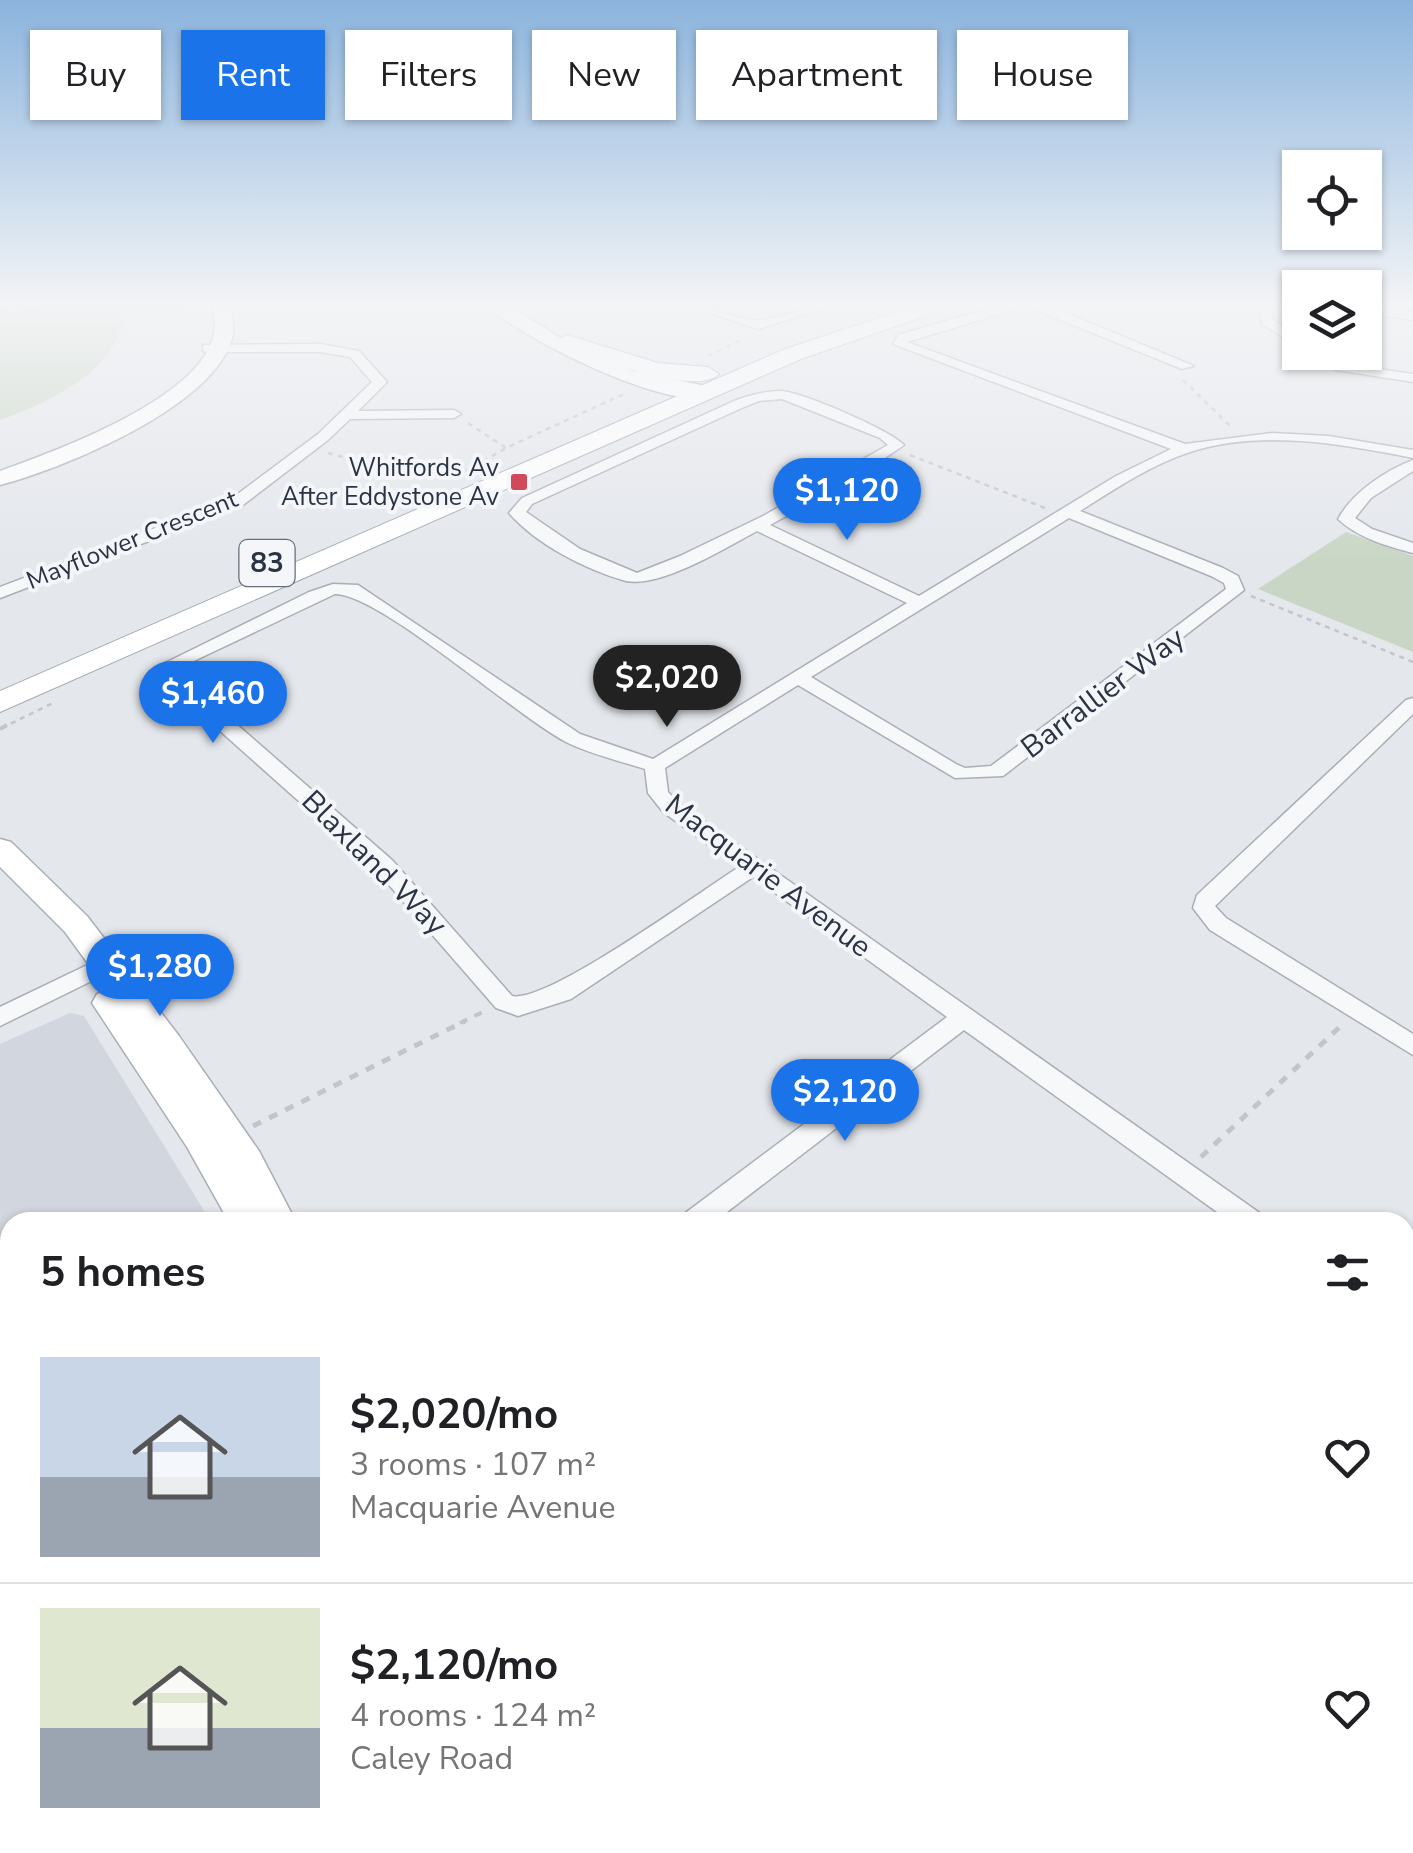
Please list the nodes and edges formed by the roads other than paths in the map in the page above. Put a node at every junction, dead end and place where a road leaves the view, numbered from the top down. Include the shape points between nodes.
1 (184, 388) edge
2 (374, 388) edge
3 (633, 388) edge
4 (648, 388) edge
5 (659, 388) edge
6 (683, 388) edge
7 (1020, 388) edge
8 (672, 395) junction
9 (620, 413) junction
10 (454, 414) road end
11 (349, 415) junction
12 (1184, 449) junction
13 (1413, 454) edge
14 (1413, 464) edge
15 (0, 475) edge
16 (1066, 514) junction
17 (755, 524) junction
18 (1413, 548) edge
19 (0, 593) edge
20 (920, 603) junction
21 (0, 678) edge
22 (800, 678) junction
23 (0, 703) edge
24 (1413, 704) edge
25 (655, 766) junction
26 (0, 849) edge
27 (752, 868) junction
28 (0, 869) edge
29 (96, 968) junction
30 (0, 1017) edge
31 (962, 1019) junction
32 (1413, 1046) edge
33 (243, 1212) edge
34 (272, 1212) edge
35 (707, 1212) edge
36 (1216, 1212) edge

1 - 15 street via 80,448
2 - 11 street, Mayflower Crescent
3 - 9 main road
4 - 8 street
5 - 8 street
6 - 8 main road, 83
7 - 12 street
8 - 9 main road, 83
8 - 23 main road, 83
9 - 21 main road, 83
10 - 11 street
11 - 19 street, Mayflower Crescent via 236,502
12 - 13 street, Macquarie Avenue via 1244,440 1327,440
12 - 16 street, Macquarie Avenue
14 - 18 street via 1346,519
16 - 20 street, Macquarie Avenue
16 - 22 street, Barrallier Way via 1218,572 1235,590 996,772 949,768
17 - 17 street via 664,572 637,578 618,576 517,512 528,500 771,394 897,445
17 - 20 street
20 - 22 street, Macquarie Avenue
22 - 25 street, Macquarie Avenue
24 - 32 street via 1205,900 1218,924
25 - 27 street, Macquarie Avenue via 658,793 670,807
25 - 27 street, Blaxland Way via 573,738 352,589 315,596 170,665 170,676 384,865 504,1002 518,1008 562,992
26 - 29 street via 76,924
27 - 31 street, Macquarie Avenue
28 - 29 street
29 - 30 street
29 - 33 street
29 - 34 street via 199,1089
31 - 35 street
31 - 36 street, Macquarie Avenue via 1183,1174

